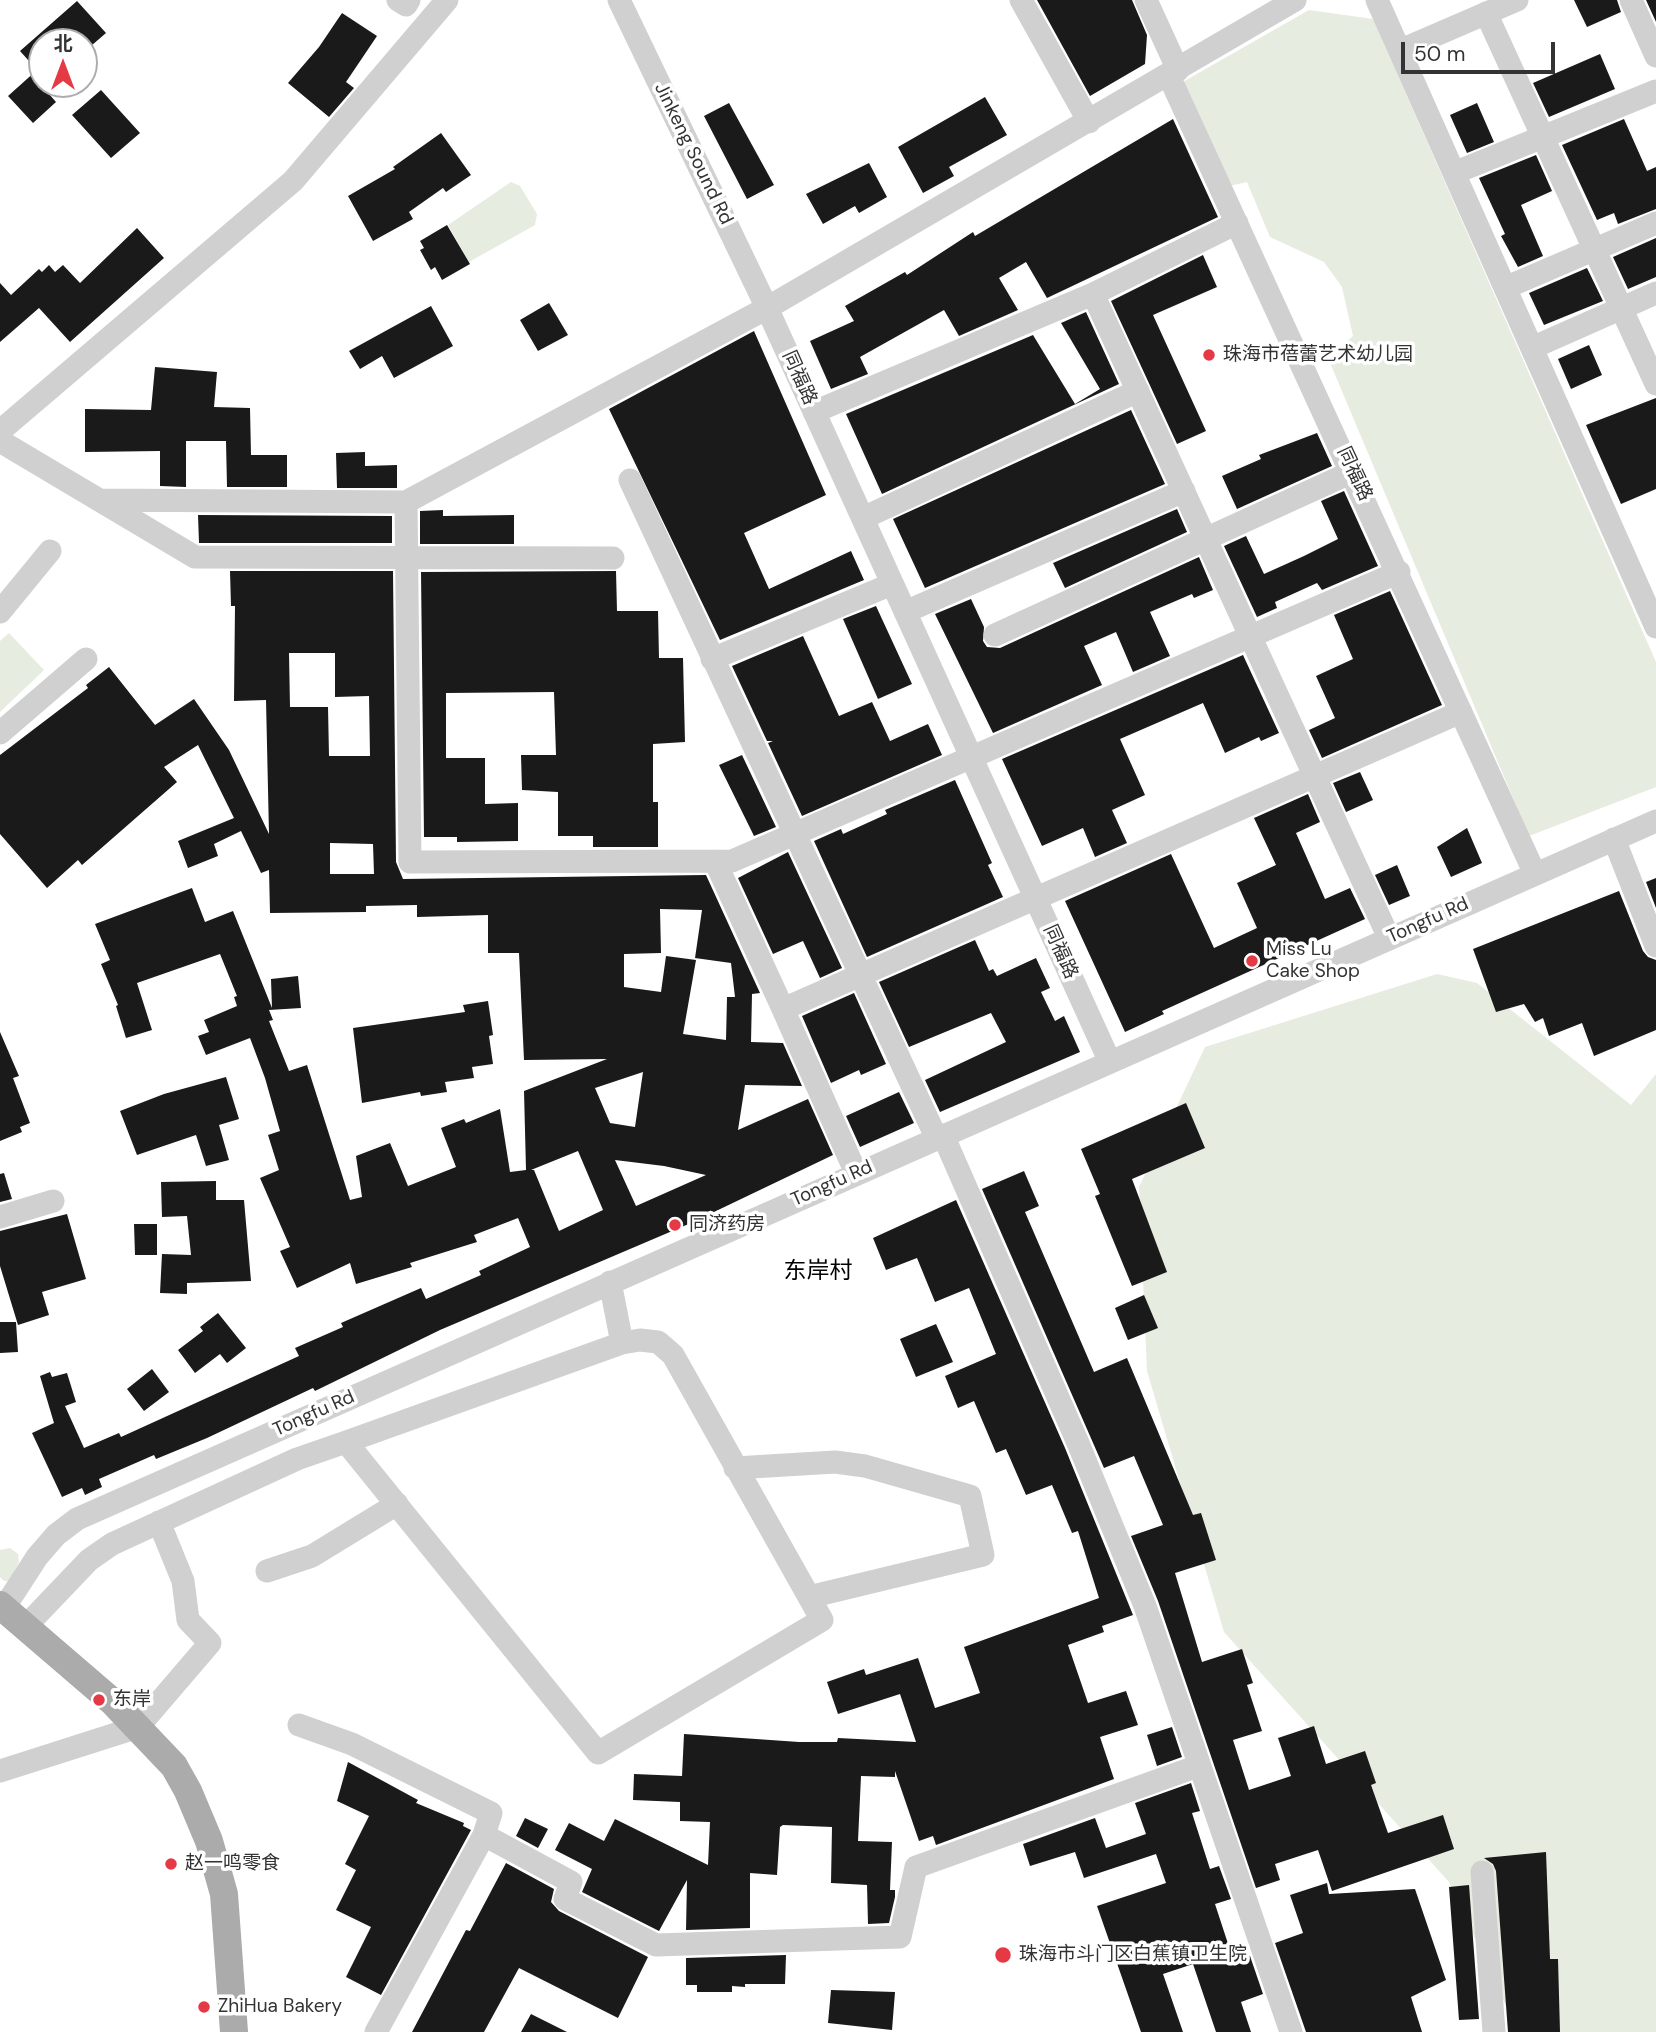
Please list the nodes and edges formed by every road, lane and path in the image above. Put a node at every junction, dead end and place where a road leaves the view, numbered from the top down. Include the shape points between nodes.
1 (398, 0) edge
2 (409, 0) edge
3 (447, 0) edge
4 (619, 0) edge
5 (1021, 0) edge
6 (1146, 0) edge
7 (1295, 0) edge
8 (1377, 0) edge
9 (1517, 0) edge
10 (1631, 0) edge
11 (1486, 13) junction
12 (1401, 50) junction
13 (1656, 56) edge
14 (1173, 73) junction
15 (1656, 91) edge
16 (1089, 122) junction
17 (1543, 137) junction
18 (1454, 173) junction
19 (1237, 223) junction
20 (1656, 223) edge
21 (1595, 250) junction
22 (1507, 287) junction
23 (1656, 293) edge
24 (1093, 294) junction
25 (767, 307) junction
26 (1621, 308) junction
27 (1534, 347) junction
28 (1656, 384) edge
29 (1138, 391) junction
30 (814, 412) junction
31 (0, 431) edge
32 (0, 441) edge
33 (1352, 471) junction
34 (630, 480) dead end
35 (1184, 491) junction
36 (99, 500) junction
37 (406, 502) junction
38 (863, 518) junction
39 (1206, 538) junction
40 (50, 551) dead end
41 (407, 558) junction
42 (613, 558) dead end
43 (1399, 572) junction
44 (892, 584) junction
45 (0, 612) edge
46 (905, 612) junction
47 (1656, 627) edge
48 (995, 635) dead end
49 (1251, 636) junction
50 (86, 659) dead end
51 (712, 659) junction
52 (1461, 712) junction
53 (0, 733) edge
54 (971, 757) junction
55 (1315, 776) junction
56 (1656, 821) edge
57 (794, 835) junction
58 (1614, 839) junction
59 (715, 861) junction
60 (1535, 874) junction
61 (1035, 899) junction
62 (1389, 938) junction
63 (1656, 946) edge
64 (860, 976) junction
65 (783, 1009) junction
66 (1109, 1060) junction
67 (939, 1136) junction
68 (856, 1173) junction
69 (53, 1201) dead end
70 (0, 1217) edge
71 (610, 1282) junction
72 (622, 1343) junction
73 (346, 1442) junction
74 (735, 1468) junction
75 (397, 1504) junction
76 (159, 1522) junction
77 (267, 1571) dead end
78 (809, 1597) junction
79 (2, 1606) edge
80 (26, 1626) junction
81 (299, 1725) dead end
82 (138, 1727) junction
83 (1198, 1766) junction
84 (0, 1771) edge
85 (491, 1839) junction
86 (1482, 1872) dead end
87 (381, 2023) edge
88 (234, 2032) edge
89 (1292, 2032) edge
90 (1494, 2032) edge

1 - 2 street via 406,5
3 - 31 street via 293,181
4 - 25 street, Jinkeng Sound Rd
5 - 16 street
6 - 14 street, 同福路
7 - 14 street
8 - 12 street
9 - 11 street
10 - 13 street
11 - 12 street
11 - 17 street
12 - 18 street
14 - 16 street
14 - 19 street, 同福路
15 - 17 street
16 - 25 street
17 - 18 street
17 - 21 street
18 - 22 street
19 - 24 street
19 - 33 street, 同福路
20 - 21 street
21 - 22 street
21 - 26 street
22 - 27 street
23 - 26 street
24 - 29 street
24 - 30 street
25 - 30 street, 同福路
25 - 37 street
26 - 27 street
26 - 28 street
27 - 47 street
29 - 35 street
29 - 38 street
30 - 38 street, 同福路
32 - 36 street
33 - 39 street
33 - 43 street, 同福路
34 - 51 street
35 - 39 street
35 - 46 street
36 - 37 street
36 - 41 street via 195,557
37 - 41 street
38 - 44 street, 同福路
39 - 48 street
39 - 49 street
40 - 45 street
41 - 42 street
41 - 59 street via 410,862
43 - 49 street
43 - 52 street, 同福路
44 - 46 street, 同福路
44 - 51 street
46 - 54 street, 同福路
49 - 54 street
49 - 55 street
50 - 53 street
51 - 57 street
52 - 55 street
52 - 60 street, 同福路
54 - 57 street
54 - 61 street, 同福路
55 - 61 street
55 - 62 street
56 - 58 street, Tongfu Rd
57 - 59 street via 732,861
57 - 64 street
58 - 60 street, Tongfu Rd
58 - 63 street
59 - 65 street
60 - 62 street, Tongfu Rd
61 - 64 street
61 - 66 street, 同福路
62 - 66 street, Tongfu Rd
64 - 65 street
64 - 67 street
65 - 68 street
66 - 67 street, Tongfu Rd
67 - 68 street, Tongfu Rd
67 - 83 street via 1078,1443 1144,1606
68 - 71 street, Tongfu Rd
69 - 70 street
71 - 72 street
71 - 79 street, Tongfu Rd via 78,1519 43,1549
72 - 73 street
72 - 74 street via 640,1340 666,1347
73 - 75 street
73 - 76 street via 297,1459
74 - 78 street
74 - 78 street via 835,1462 970,1496 983,1555
75 - 77 street via 312,1556
75 - 78 street via 598,1753 822,1620
76 - 80 street via 89,1560
76 - 82 street via 183,1581 188,1620 210,1643
79 - 80 main road
80 - 82 main road
81 - 85 street via 352,1744 491,1813
82 - 84 street
82 - 88 main road via 174,1766 209,1841 224,1894
83 - 85 street via 916,1867 900,1937 656,1945 565,1899 572,1882
83 - 89 street
85 - 87 street
86 - 90 street

